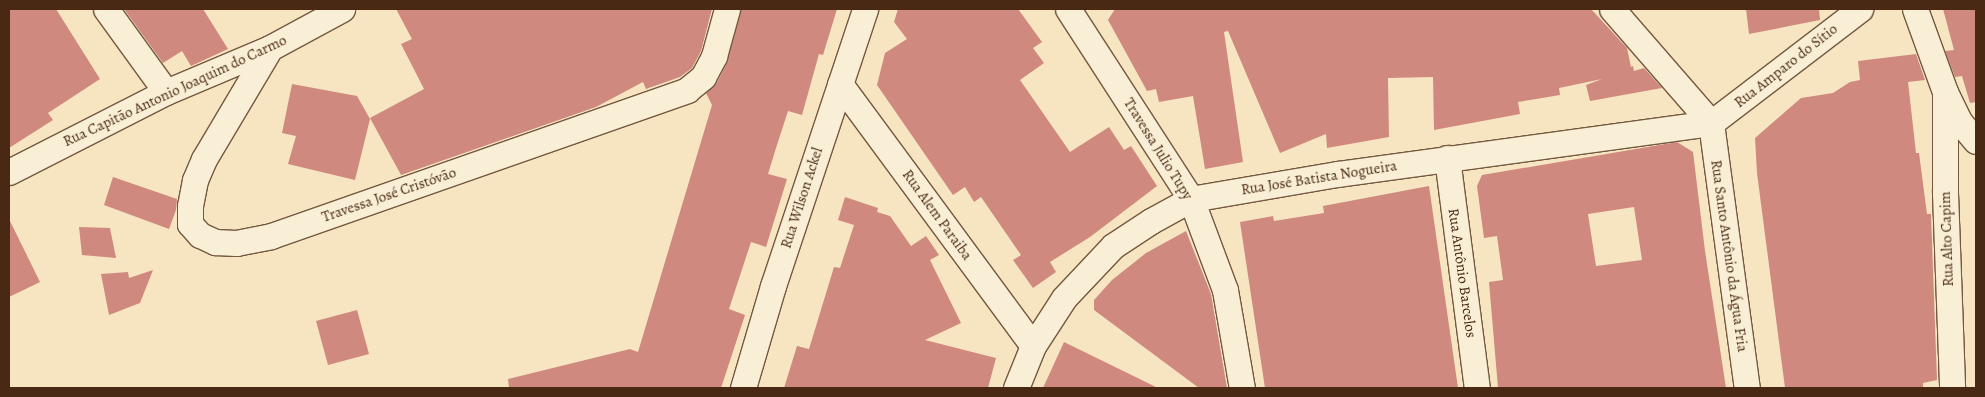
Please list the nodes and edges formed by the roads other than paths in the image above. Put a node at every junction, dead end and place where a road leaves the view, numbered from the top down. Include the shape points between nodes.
1 (106, 9) edge
2 (342, 9) edge
3 (726, 9) edge
4 (866, 9) edge
5 (1068, 9) edge
6 (1612, 9) edge
7 (1860, 9) edge
8 (1915, 9) edge
9 (270, 48) junction
10 (840, 84) junction
11 (166, 92) junction
12 (1944, 92) junction
13 (1711, 124) junction
14 (1976, 141) edge
15 (1446, 158) junction
16 (9, 172) edge
17 (1191, 199) junction
18 (1033, 346) junction
19 (1952, 386) dead end
20 (743, 388) edge
21 (1016, 388) edge
22 (1242, 388) edge
23 (1477, 388) edge
24 (1747, 388) edge

1 - 11 street
2 - 9 street, Rua Capitão Antonio Joaquim do Carmo
3 - 9 street, Travessa José Cristóvão via 714,56 703,78 687,90 271,236 236,243 215,242 200,235 190,224 195,180 204,159
4 - 10 street, Rua Wilson Ackel
5 - 17 street, Travessa Julio Tupy
6 - 13 street
7 - 13 street, Rua Amparo do Sítio
8 - 12 street
9 - 11 street, Rua Capitão Antonio Joaquim do Carmo
10 - 18 street, Rua Alem Paraiba
10 - 20 street, Rua Wilson Ackel
11 - 16 street, Rua Capitão Antonio Joaquim do Carmo
12 - 14 street via 1959,121
12 - 19 street, Rua Alto Capim
13 - 15 street, Rua José Batista Nogueira
13 - 24 street, Rua Santo Antônio da Água Fria
15 - 17 street, Rua José Batista Nogueira
15 - 23 street, Rua Antônio Barcelos
17 - 18 street, Rua José Batista Nogueira via 1112,246 1064,298
17 - 22 street, Travessa Julio Tupy via 1225,290
18 - 21 street, Rua José Batista Nogueira

